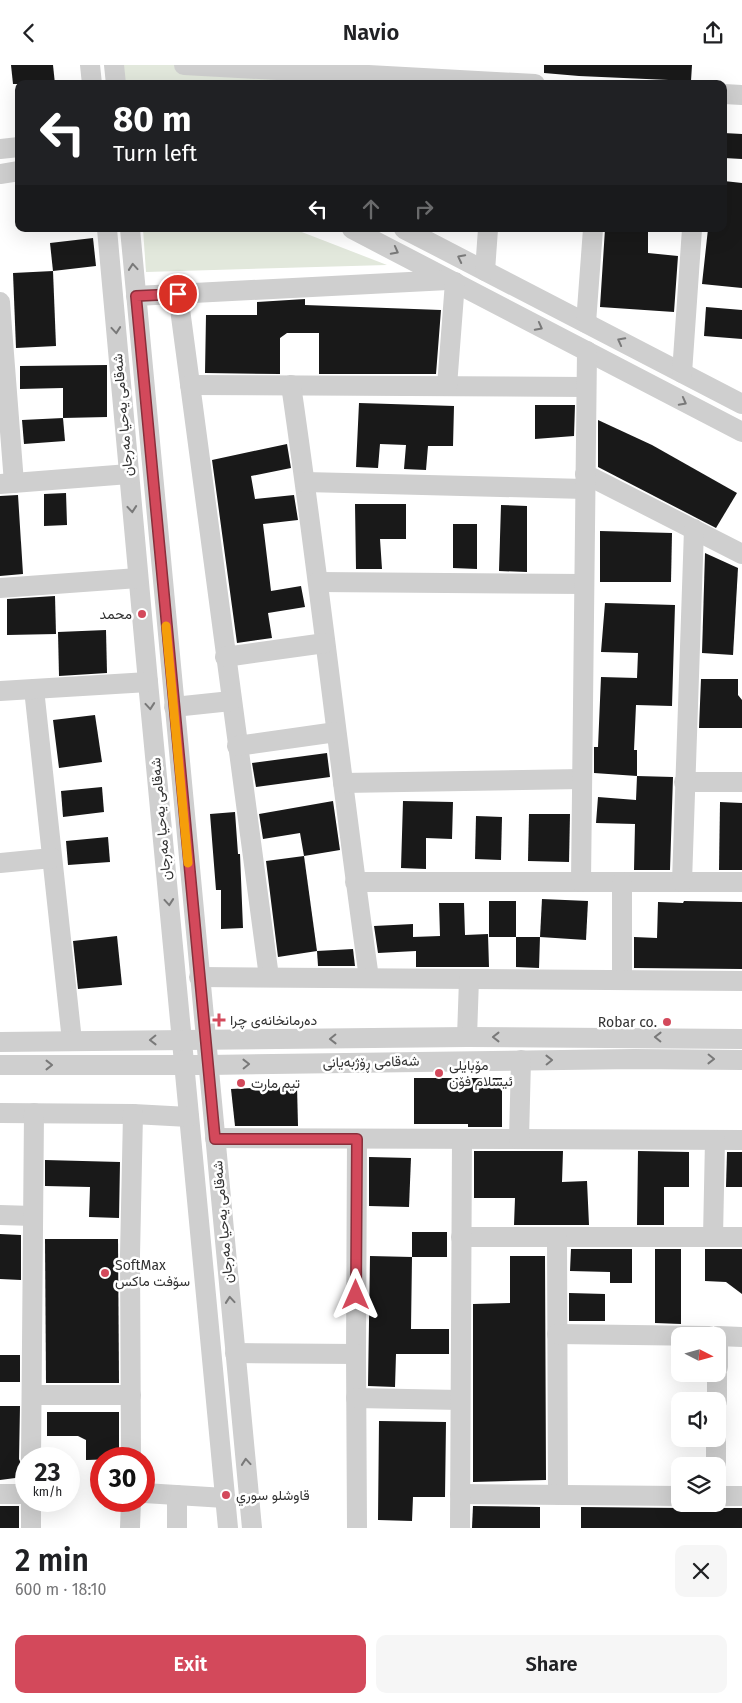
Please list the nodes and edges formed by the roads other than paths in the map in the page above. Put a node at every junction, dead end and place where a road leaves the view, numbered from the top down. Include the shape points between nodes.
1 (90, 65) edge
2 (114, 65) edge
3 (184, 65) edge
4 (416, 71) edge
5 (500, 77) edge
6 (92, 80) edge
7 (116, 80) edge
8 (515, 80) edge
9 (727, 94) edge
10 (742, 95) edge
11 (15, 147) edge
12 (0, 149) edge
13 (15, 172) edge
14 (0, 174) edge
15 (107, 232) edge
16 (130, 232) edge
17 (358, 232) edge
18 (410, 232) edge
19 (488, 232) edge
20 (594, 232) edge
21 (692, 232) edge
22 (485, 271) junction
23 (452, 281) junction
24 (178, 294) junction
25 (136, 296) junction
26 (0, 302) edge
27 (586, 323) junction
28 (587, 351) junction
29 (644, 353) junction
30 (682, 373) junction
31 (631, 375) junction
32 (190, 385) junction
33 (291, 385) junction
34 (447, 386) junction
35 (586, 387) junction
36 (742, 404) edge
37 (742, 433) edge
38 (129, 474) junction
39 (585, 481) junction
40 (305, 482) junction
41 (7, 484) edge
42 (694, 529) junction
43 (742, 554) edge
44 (138, 578) junction
45 (318, 582) junction
46 (584, 584) junction
47 (0, 588) edge
48 (166, 619) junction
49 (142, 620) junction
50 (325, 643) junction
51 (225, 657) junction
52 (148, 682) junction
53 (34, 689) junction
54 (0, 691) edge
55 (231, 701) junction
56 (174, 707) junction
57 (336, 732) junction
58 (237, 746) junction
59 (582, 779) junction
60 (684, 782) junction
61 (742, 782) edge
62 (343, 783) junction
63 (52, 858) junction
64 (0, 863) edge
65 (355, 882) junction
66 (581, 882) junction
67 (622, 882) junction
68 (682, 882) junction
69 (742, 882) edge
70 (199, 977) junction
71 (269, 977) junction
72 (370, 978) junction
73 (469, 979) junction
74 (622, 980) junction
75 (742, 981) edge
76 (467, 1037) junction
77 (634, 1037) junction
78 (742, 1039) edge
79 (182, 1040) junction
80 (205, 1040) junction
81 (72, 1041) junction
82 (0, 1042) edge
83 (634, 1059) junction
84 (521, 1060) junction
85 (742, 1060) edge
86 (0, 1065) edge
87 (184, 1065) junction
88 (208, 1065) junction
89 (0, 1113) edge
90 (34, 1113) junction
91 (133, 1114) junction
92 (189, 1117) junction
93 (215, 1139) junction
94 (357, 1139) junction
95 (462, 1139) junction
96 (519, 1139) junction
97 (714, 1140) junction
98 (742, 1140) edge
99 (0, 1215) edge
100 (33, 1216) junction
101 (461, 1237) junction
102 (557, 1237) junction
103 (714, 1237) junction
104 (742, 1237) edge
105 (557, 1333) junction
106 (671, 1335) edge
107 (726, 1336) edge
108 (742, 1337) edge
109 (235, 1353) junction
110 (356, 1354) junction
111 (32, 1395) junction
112 (131, 1395) junction
113 (356, 1398) junction
114 (460, 1400) junction
115 (242, 1427) junction
116 (219, 1429) junction
117 (31, 1447) edge
118 (131, 1447) edge
119 (0, 1494) edge
120 (155, 1494) edge
121 (460, 1494) junction
122 (15, 1495) edge
123 (177, 1495) junction
124 (558, 1495) junction
125 (671, 1495) edge
126 (726, 1496) edge
127 (742, 1496) edge
128 (225, 1498) junction
129 (31, 1512) edge
130 (131, 1512) edge
131 (31, 1528) edge
132 (130, 1528) edge
133 (177, 1528) edge
134 (228, 1528) edge
135 (252, 1528) edge
136 (357, 1528) edge
137 (460, 1528) edge

1 - 6 street
2 - 7 street
3 - 4 street
4 - 5 street
5 - 8 street
9 - 10 street
11 - 12 street
13 - 14 street
15 -> 38 street, شەقامی یەحیا مەرجان
25 -> 16 street, شەقامی یەحیا مەرجان
17 -> 23 street
22 -> 18 street
19 - 22 street
20 - 27 street
21 - 30 street
22 - 27 street
23 - 24 street
23 -> 28 street
23 - 34 street
24 - 25 street
24 - 32 street
25 - 48 street, شەقامی یەحیا مەرجان
26 - 41 street
29 -> 27 street
28 - 31 street
28 - 35 street
29 - 30 street
29 - 31 street
30 - 36 street
31 -> 37 street
32 - 33 street
32 - 51 street
33 - 34 street
33 - 40 street
34 - 35 street
35 - 39 street
38 - 41 street
38 -> 44 street, شەقامی یەحیا مەرجان
39 - 40 street
39 - 42 street
39 - 46 street
40 - 45 street
42 - 43 street
42 - 60 street
44 - 47 street
44 - 49 street, شەقامی یەحیا مەرجان
45 - 46 street
45 - 50 street
46 - 59 street
48 - 49 street
48 - 56 street, شەقامی یەحیا مەرجان
49 - 52 street, شەقامی یەحیا مەرجان
50 - 51 street
50 - 57 street
51 - 55 street
52 - 53 street
52 -> 79 street, شەقامی یەحیا مەرجان
53 - 54 street
53 - 63 street
55 - 56 street
55 - 58 street
56 - 70 street, شەقامی یەحیا مەرجان
57 - 58 street
57 - 62 street
58 - 71 street
59 - 62 street
59 - 66 street
60 - 61 street
60 - 68 street
62 - 65 street
63 - 64 street
63 - 81 street
65 - 66 street
65 - 72 street
66 - 67 street
67 - 68 street
67 - 74 street
68 - 69 street
70 - 71 street
70 - 80 street, شەقامی یەحیا مەرجان
71 - 72 street
72 - 73 street
73 - 74 street
73 - 76 street
74 - 75 street
77 -> 76 street, شەقامی ڕۆژبەیانی
76 -> 80 street, شەقامی ڕۆژبەیانی
78 -> 77 street, شەقامی ڕۆژبەیانی
77 - 83 street
79 - 80 street, شەقامی ڕۆژبەیانی
79 -> 81 street, شەقامی ڕۆژبەیانی
79 - 87 street, شەقامی یەحیا مەرجان
80 - 88 street, شەقامی یەحیا مەرجان
81 - 82 street, شەقامی ڕۆژبەیانی
84 -> 83 street, شەقامی ڕۆژبەیانی
83 -> 85 street, شەقامی ڕۆژبەیانی
88 -> 84 street, شەقامی ڕۆژبەیانی
84 - 96 street
86 -> 87 street, شەقامی ڕۆژبەیانی
87 - 88 street, شەقامی ڕۆژبەیانی
87 - 92 street, شەقامی یەحیا مەرجان
88 - 93 street, شەقامی یەحیا مەرجان
89 - 90 street
90 - 91 street
90 - 100 street
91 - 92 street
91 - 112 street
92 - 116 street, شەقامی یەحیا مەرجان
93 - 94 street
109 -> 93 street, شەقامی یەحیا مەرجان
94 - 95 street
94 - 110 street
95 - 96 street
95 - 101 street
96 - 97 street
97 - 98 street
97 - 103 street
99 - 100 street
100 - 111 street
101 - 102 street
101 - 114 street
102 - 103 street
102 - 105 street
103 - 104 street
105 - 106 street
105 - 124 street
107 - 108 street
109 - 110 street
109 - 115 street, شەقامی یەحیا مەرجان
110 - 113 street
111 - 112 street
111 - 117 street
112 - 118 street
113 - 114 street
113 - 136 street
114 - 121 street
115 - 116 street
135 -> 115 street, شەقامی یەحیا مەرجان
116 - 128 street, شەقامی یەحیا مەرجان
119 - 122 street
120 - 123 street
121 - 124 street
121 - 137 street
123 - 128 street
123 - 133 street
124 - 125 street
126 - 127 street
128 - 134 street, شەقامی یەحیا مەرجان
129 - 131 street
130 - 132 street

